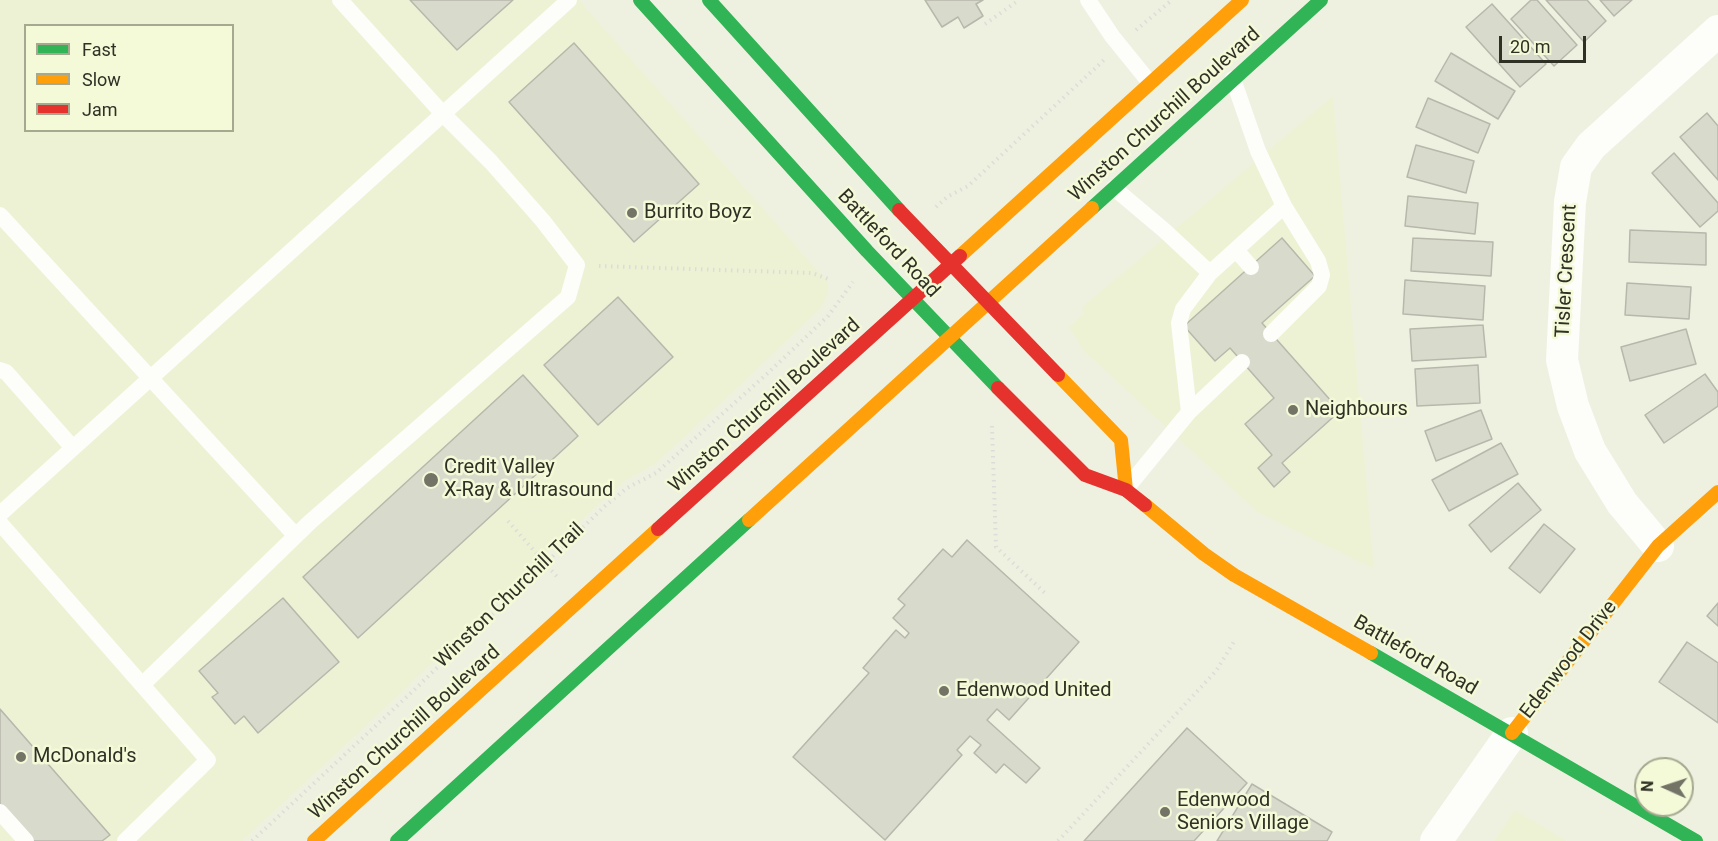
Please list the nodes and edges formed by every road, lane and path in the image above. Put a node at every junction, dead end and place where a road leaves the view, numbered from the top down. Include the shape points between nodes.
1 (340, 0) edge
2 (569, 0) edge
3 (640, 0) edge
4 (708, 0) edge
5 (1019, 0) edge
6 (1088, 0) edge
7 (1172, 0) edge
8 (1242, 0) edge
9 (1321, 0) edge
10 (725, 7) edge
11 (985, 24) dead end
12 (1718, 32) edge
13 (1133, 33) dead end
14 (1105, 59) dead end
15 (1233, 79) junction
16 (1150, 83) junction
17 (443, 114) junction
18 (1114, 188) junction
19 (947, 197) dead end
20 (1284, 206) junction
21 (0, 215) edge
22 (1236, 249) junction
23 (951, 264) junction
24 (577, 265) junction
25 (1251, 267) dead end
26 (1210, 273) junction
27 (831, 280) dead end
28 (850, 284) dead end
29 (1196, 292) junction
30 (912, 298) junction
31 (989, 303) junction
32 (1208, 304) dead end
33 (1271, 334) dead end
34 (950, 338) junction
35 (1242, 362) dead end
36 (0, 370) edge
37 (151, 377) junction
38 (1189, 412) junction
39 (992, 426) dead end
40 (73, 448) junction
41 (1126, 490) junction
42 (1718, 492) edge
43 (0, 514) edge
44 (508, 521) dead end
45 (0, 524) edge
46 (296, 535) junction
47 (1658, 546) junction
48 (545, 563) junction
49 (1047, 595) dead end
50 (579, 602) junction
51 (1235, 640) dead end
52 (142, 685) junction
53 (1512, 733) junction
54 (0, 812) edge
55 (26, 841) edge
56 (125, 841) edge
57 (252, 841) edge
58 (314, 841) edge
59 (397, 841) edge
60 (1058, 841) edge
61 (1436, 841) edge
62 (1696, 841) edge

1 - 17 lane
2 - 17 lane
3 - 30 main road, Battleford Road
4 - 10 main road, Battleford Road
5 - 11 path
6 - 16 lane
7 - 13 path
8 - 16 main road, Winston Churchill Boulevard
9 - 15 main road, Winston Churchill Boulevard
10 - 23 main road, Battleford Road
12 - 47 street, Tisler Crescent via 1591,146 1576,167 1570,202 1562,360 1573,406 1590,451 1622,503
14 - 19 path via 968,186
15 - 18 main road, Winston Churchill Boulevard
15 - 20 lane via 1258,152
16 - 23 main road, Winston Churchill Boulevard
17 - 24 lane via 491,162
17 - 37 lane
18 - 26 lane
18 - 31 main road, Winston Churchill Boulevard
20 - 22 lane
20 - 33 lane via 1322,274 1319,286 1288,308
21 - 37 lane
22 - 25 lane
22 - 26 lane
23 - 30 main road, Winston Churchill Boulevard
23 - 31 main road, Battleford Road
24 - 27 path via 812,273
24 - 46 lane via 568,297
26 - 29 lane
28 - 48 path, Winston Churchill Trail via 828,316 768,373 656,473 627,488 605,506
29 - 32 lane
29 - 38 lane via 1183,309 1179,323
30 - 34 main road, Battleford Road
30 - 50 main road, Winston Churchill Boulevard
31 - 34 main road, Winston Churchill Boulevard
31 - 41 main road, Battleford Road via 1121,440
34 - 41 main road, Battleford Road via 1085,475
34 - 59 main road, Winston Churchill Boulevard
35 - 38 lane
36 - 40 lane via 6,372
37 - 40 lane
37 - 46 lane
38 - 41 lane
39 - 49 path via 996,547
40 - 43 lane
41 - 53 main road, Battleford Road via 1234,575
42 - 47 main road, Edenwood Drive
44 - 48 path
45 - 52 lane
46 - 52 lane
47 - 53 main road, Edenwood Drive
48 - 50 path
48 - 57 path, Winston Churchill Trail
50 - 58 main road, Winston Churchill Boulevard
51 - 60 path via 1210,677
52 - 56 lane via 208,760
53 - 61 street, Edenwood Drive
53 - 62 main road, Battleford Road
54 - 55 lane

